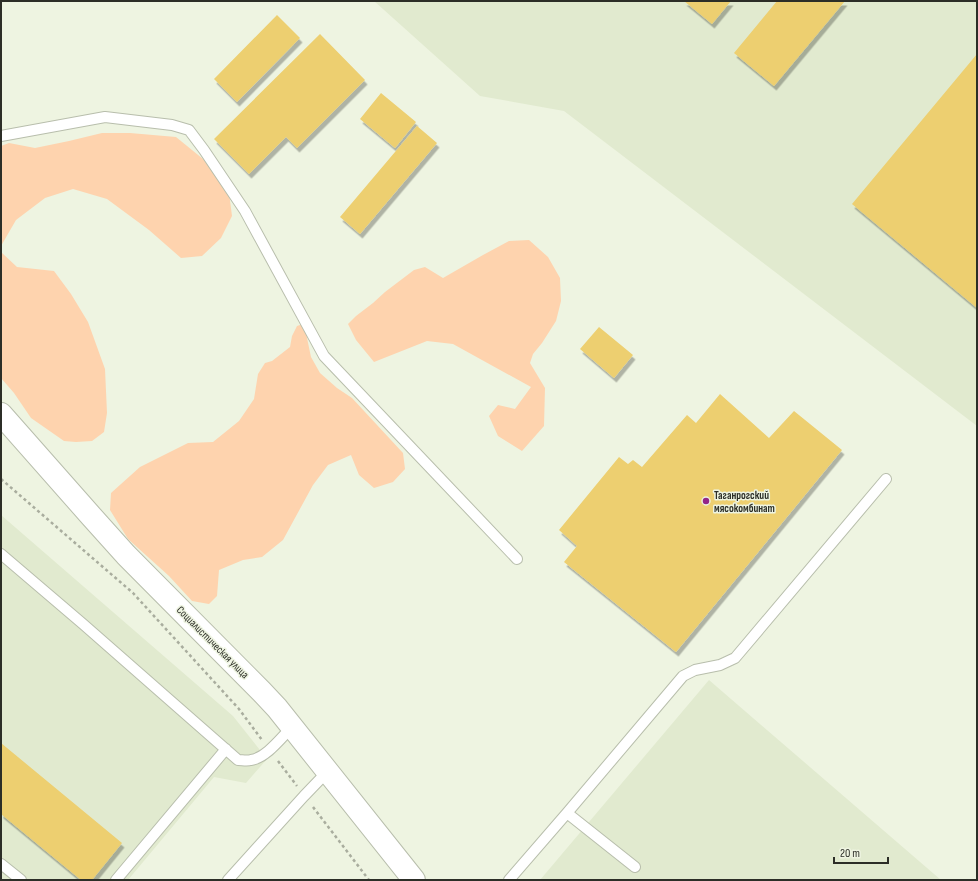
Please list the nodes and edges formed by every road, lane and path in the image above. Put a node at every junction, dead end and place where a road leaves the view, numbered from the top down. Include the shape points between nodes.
1 (1, 136) edge
2 (1, 414) edge
3 (1, 479) edge
4 (886, 479) dead end
5 (1, 554) edge
6 (517, 559) dead end
7 (292, 727) junction
8 (226, 749) junction
9 (270, 750) junction
10 (328, 771) junction
11 (304, 796) junction
12 (567, 814) junction
13 (1, 864) edge
14 (635, 867) dead end
15 (21, 880) edge
16 (116, 880) edge
17 (228, 880) edge
18 (369, 880) edge
19 (414, 880) edge
20 (509, 880) edge

1 - 6 lane via 105,117 172,125 189,130 246,211 324,356
2 - 7 street, Социалистическая улица via 126,555 262,692
3 - 9 path via 133,593 239,709
4 - 12 lane via 735,658 683,676
5 - 8 lane
7 - 9 lane
7 - 10 street, Социалистическая улица
8 - 9 lane via 238,760 250,761
8 - 16 lane
9 - 11 path
10 - 11 lane
10 - 19 street, Социалистическая улица
11 - 17 lane
11 - 18 path
12 - 14 lane
12 - 20 lane
13 - 15 lane

